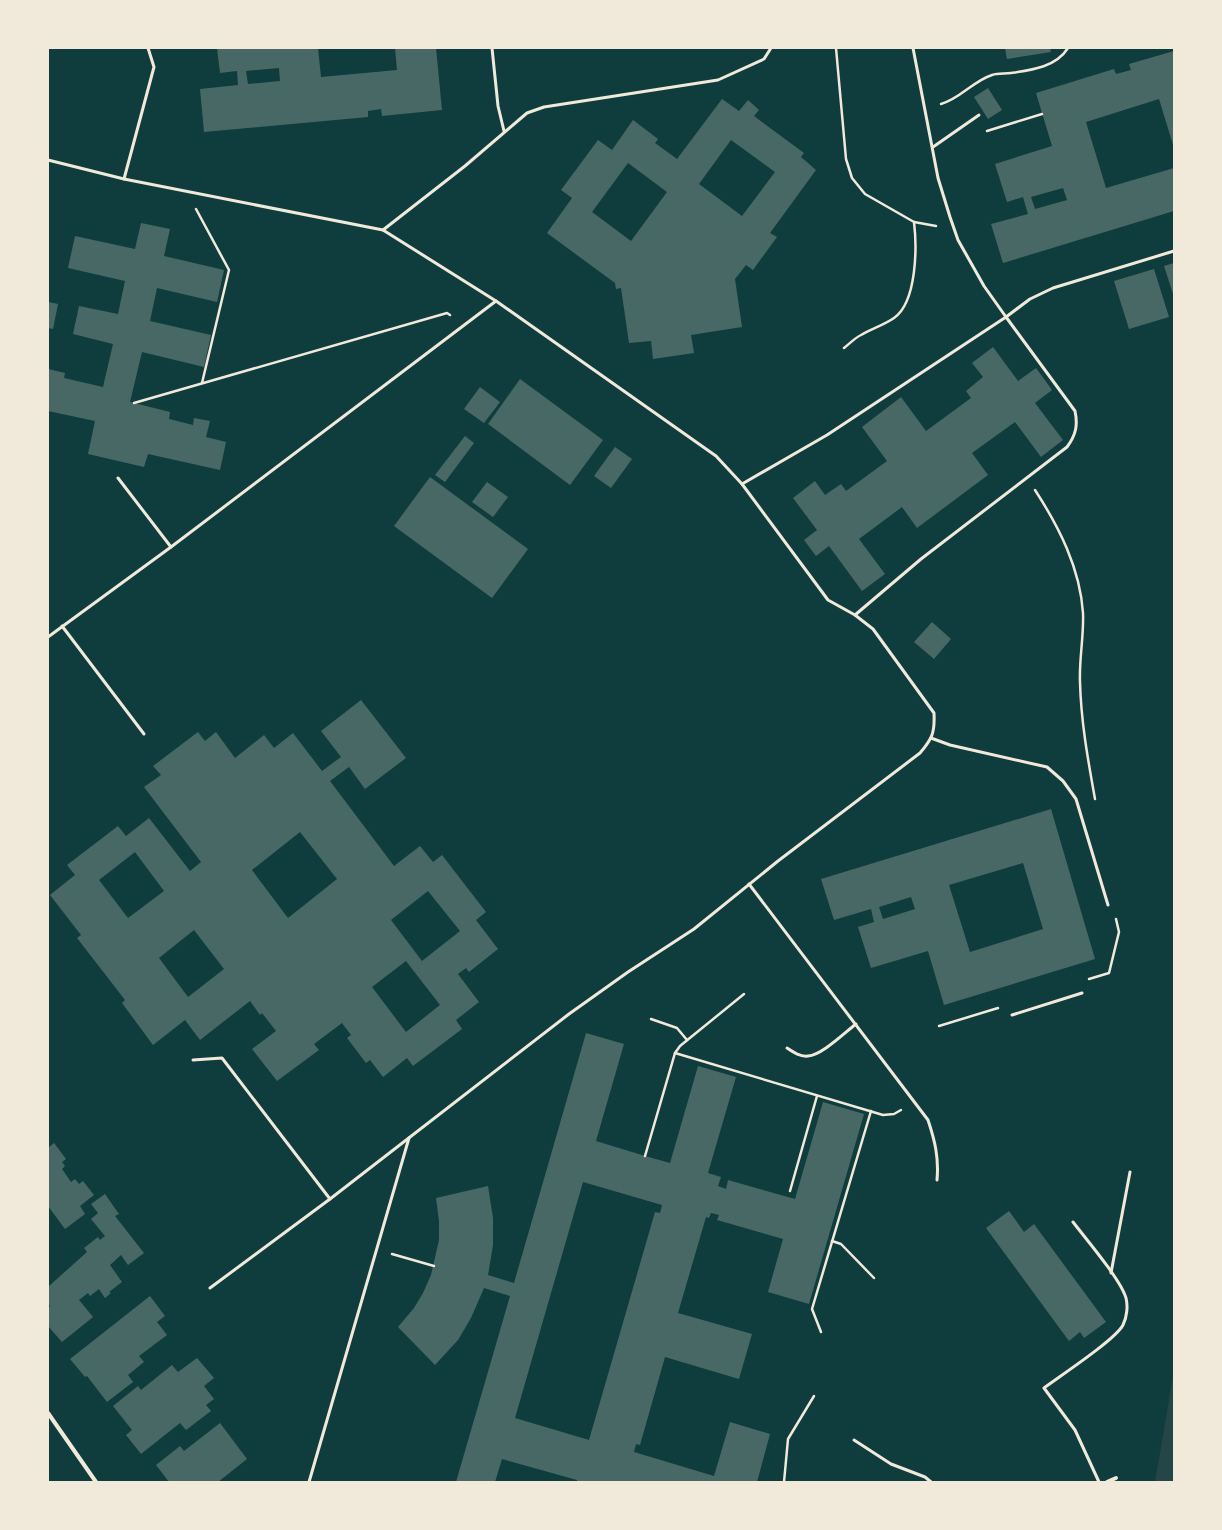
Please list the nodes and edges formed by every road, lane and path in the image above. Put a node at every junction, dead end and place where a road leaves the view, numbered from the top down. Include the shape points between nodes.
1 (148, 48) edge
2 (492, 48) edge
3 (771, 48) edge
4 (836, 48) edge
5 (913, 48) edge
6 (1068, 48) edge
7 (925, 108) junction
8 (1042, 114) dead end
9 (979, 115) dead end
10 (962, 126) junction
11 (504, 131) junction
12 (932, 147) junction
13 (48, 160) edge
14 (124, 179) junction
15 (187, 192) junction
16 (914, 222) junction
17 (953, 226) junction
18 (383, 230) junction
19 (1174, 252) edge
20 (496, 301) junction
21 (1006, 317) junction
22 (467, 323) junction
23 (844, 348) dead end
24 (202, 383) junction
25 (134, 403) dead end
26 (118, 478) dead end
27 (1028, 478) junction
28 (742, 484) junction
29 (171, 547) junction
30 (855, 615) junction
31 (62, 626) junction
32 (48, 637) edge
33 (144, 734) dead end
34 (931, 738) junction
35 (1079, 808) junction
36 (749, 884) junction
37 (1108, 905) joint
38 (1082, 981) dead end
39 (1082, 993) dead end
40 (744, 994) dead end
41 (1005, 1006) dead end
42 (1012, 1015) dead end
43 (651, 1019) dead end
44 (856, 1024) junction
45 (939, 1026) dead end
46 (687, 1040) junction
47 (787, 1048) dead end
48 (675, 1053) junction
49 (193, 1060) dead end
50 (817, 1096) junction
51 (914, 1101) junction
52 (871, 1111) junction
53 (408, 1138) junction
54 (645, 1156) dead end
55 (1130, 1172) dead end
56 (937, 1180) dead end
57 (790, 1191) dead end
58 (330, 1199) junction
59 (1073, 1222) dead end
60 (832, 1241) junction
61 (398, 1256) dead end
62 (434, 1266) dead end
63 (1111, 1273) junction
64 (874, 1278) dead end
65 (210, 1288) dead end
66 (821, 1332) dead end
67 (814, 1396) dead end
68 (48, 1413) edge
69 (854, 1440) dead end
70 (1116, 1478) dead end
71 (96, 1482) edge
72 (309, 1482) edge
73 (784, 1482) edge
74 (931, 1482) edge
75 (1100, 1482) edge
76 (1107, 1482) edge

1 - 14 lane via 154,67
2 - 11 lane via 498,106
3 - 11 lane via 764,59 718,80 544,107 527,113
4 - 16 path via 846,159 852,178 865,194
5 - 7 lane
6 - 7 path via 1056,61 1047,65 1010,74 992,75 945,103
7 - 12 lane
8 - 10 path via 978,133 969,133
9 - 10 lane
10 - 12 lane
11 - 18 lane via 465,166
12 - 17 lane via 938,178
13 - 14 lane
14 - 15 lane
15 - 18 lane
15 - 24 path via 229,270
16 - 17 path
16 - 23 path via 915,261 906,303 895,318 860,335
17 - 21 lane via 984,286
18 - 20 lane
19 - 21 lane via 1053,288 1030,298
20 - 22 lane
20 - 28 lane via 716,456
21 - 27 lane via 1063,393 1075,411 1077,422 1075,436 1067,447
21 - 28 lane via 827,435
22 - 24 path via 447,313
22 - 29 lane
24 - 25 path
26 - 29 lane
27 - 30 lane via 921,559
27 - 35 path via 1056,522 1077,576 1083,613 1080,680 1082,731 1095,803
28 - 30 lane via 828,600
29 - 31 lane
30 - 34 lane via 873,629 934,714
31 - 32 lane
31 - 33 lane
34 - 35 lane via 950,745 1047,767 1063,781 1076,799
34 - 36 lane via 920,753
35 - 37 lane
36 - 44 lane
36 - 53 lane via 694,929 569,1014
37 - 38 path via 1113,911 1120,932 1109,973
39 - 42 lane
40 - 46 path
41 - 45 path
43 - 46 path via 677,1028
44 - 47 lane via 818,1053 808,1056 797,1054
44 - 51 lane
46 - 48 path
48 - 50 path
48 - 54 path
49 - 58 lane via 222,1058
50 - 52 path
50 - 57 path
51 - 52 path via 894,1114 883,1115
51 - 56 lane via 928,1120 936,1145
52 - 60 path
53 - 58 lane
53 - 72 lane
55 - 63 lane
58 - 65 lane
59 - 63 lane
60 - 64 path via 841,1244
60 - 66 path via 812,1309
61 - 62 path
63 - 75 lane via 1120,1284 1126,1298 1127,1312 1122,1326 1112,1337 1044,1388 1075,1430
67 - 73 path via 788,1439
68 - 71 street
69 - 74 lane via 891,1464 925,1477
70 - 76 street

